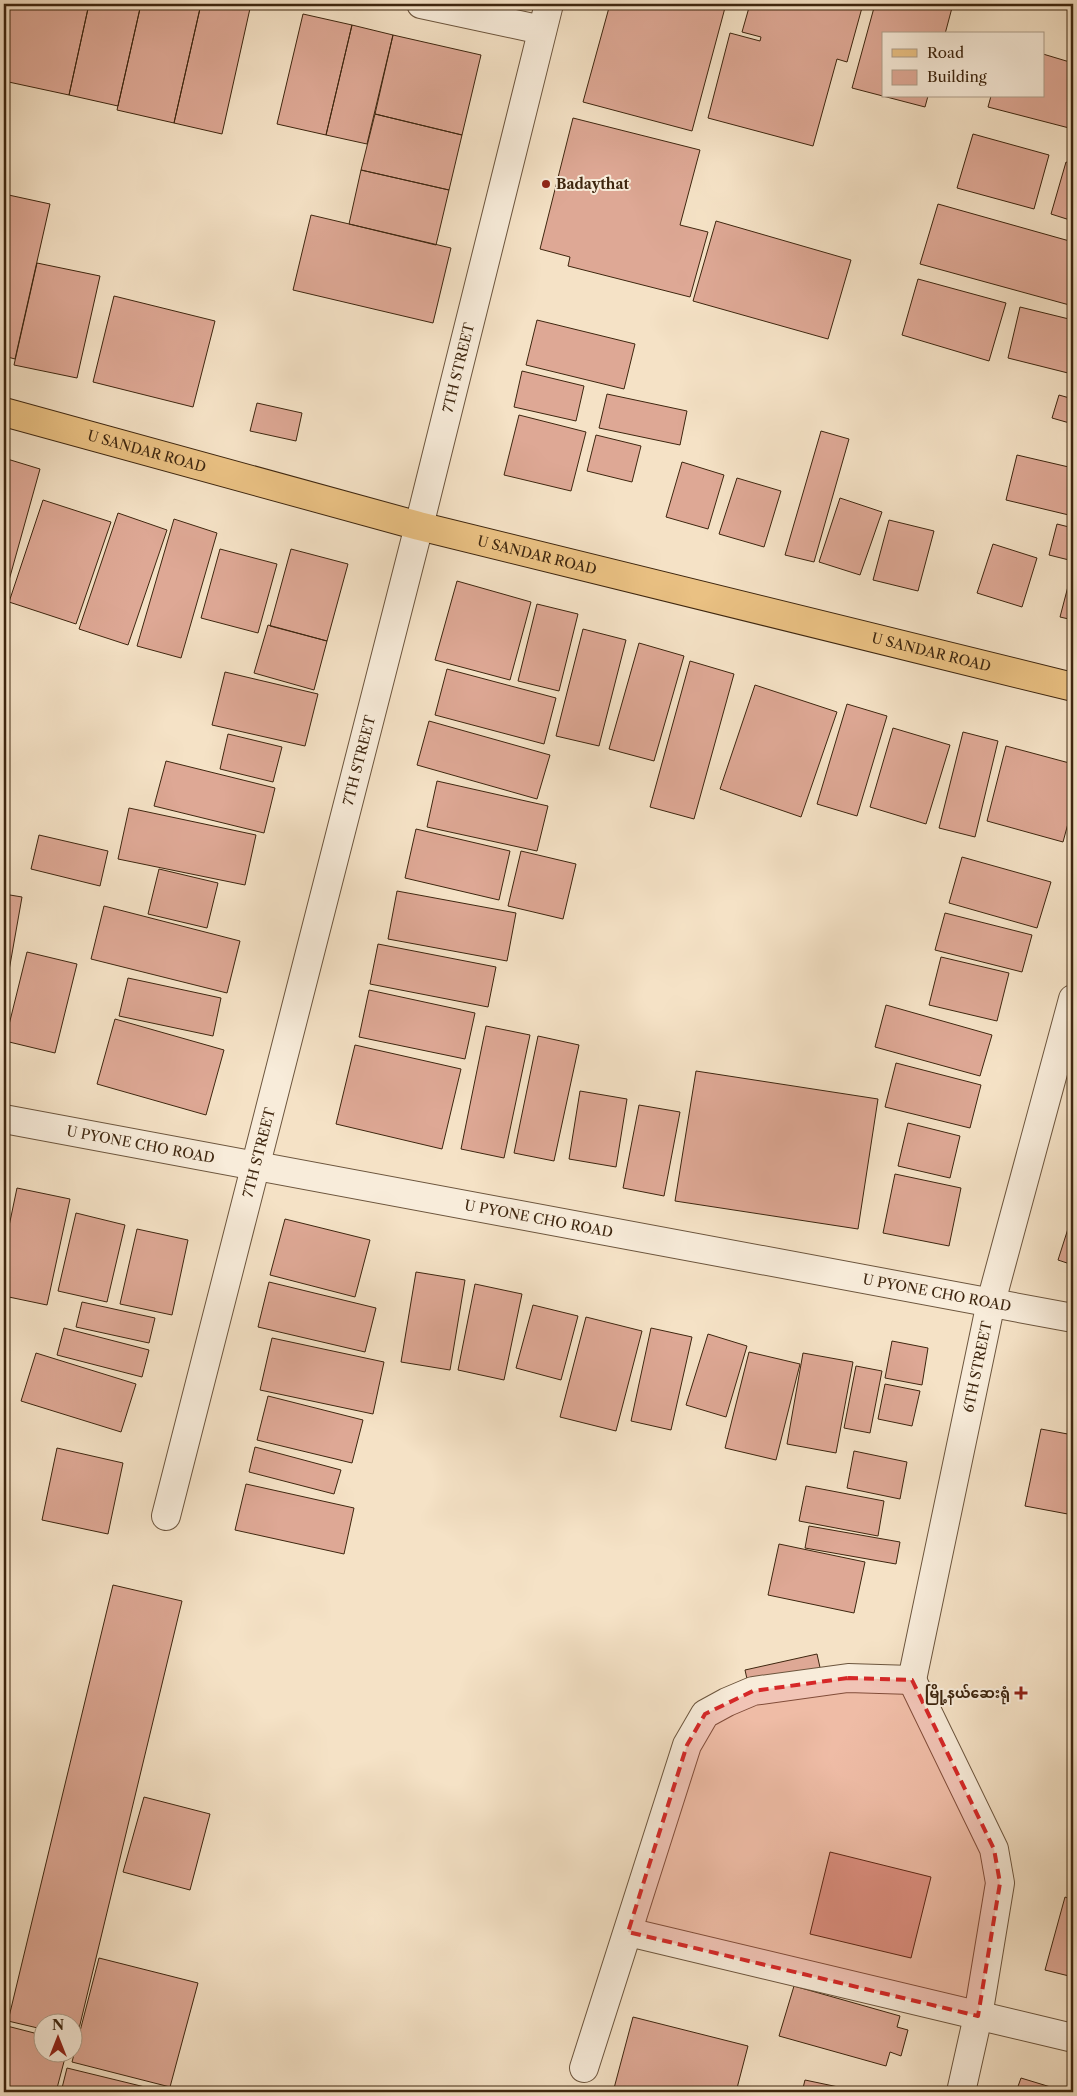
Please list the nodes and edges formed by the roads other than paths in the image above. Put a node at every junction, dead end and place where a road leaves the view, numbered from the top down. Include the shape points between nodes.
1 (421, 4) edge
2 (549, 4) edge
3 (542, 30) junction
4 (4, 412) edge
5 (419, 526) junction
6 (1073, 687) edge
7 (1073, 999) edge
8 (4, 1119) edge
9 (256, 1165) junction
10 (991, 1302) junction
11 (1073, 1318) edge
12 (166, 1516) dead end
13 (912, 1680) junction
14 (628, 1932) junction
15 (978, 2016) junction
16 (1073, 2038) edge
17 (584, 2068) dead end
18 (961, 2092) edge

1 - 3 street
2 - 3 street, 7TH STREET
3 - 5 street, 7TH STREET
4 - 5 main road, U SANDAR ROAD
5 - 6 main road, U SANDAR ROAD
5 - 9 street, 7TH STREET
7 - 10 street, 6TH STREET
8 - 9 street, U PYONE CHO ROAD
9 - 10 street, U PYONE CHO ROAD
9 - 12 street, 7TH STREET
10 - 11 street, U PYONE CHO ROAD
10 - 13 street, 6TH STREET
13 - 14 street via 848,1678 753,1691 705,1714 687,1745
13 - 15 street via 994,1849 998,1864 1000,1883
14 - 15 street
14 - 17 street
15 - 16 street
15 - 18 street

